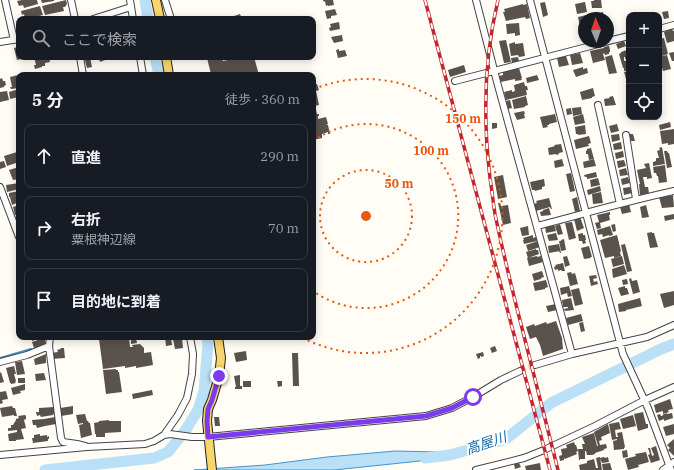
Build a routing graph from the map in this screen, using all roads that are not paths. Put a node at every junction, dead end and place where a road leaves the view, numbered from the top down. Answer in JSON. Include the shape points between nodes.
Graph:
{"nodes":[{"id":1,"x":5,"y":0,"type":"edge"},
{"id":2,"x":71,"y":0,"type":"edge"},
{"id":3,"x":130,"y":0,"type":"edge"},
{"id":4,"x":156,"y":0,"type":"edge"},
{"id":5,"x":165,"y":0,"type":"edge"},
{"id":6,"x":476,"y":0,"type":"edge"},
{"id":7,"x":530,"y":0,"type":"edge"},
{"id":8,"x":131,"y":7,"type":"junction"},
{"id":9,"x":74,"y":16,"type":"edge"},
{"id":10,"x":102,"y":16,"type":"edge"},
{"id":11,"x":132,"y":16,"type":"edge"},
{"id":12,"x":159,"y":16,"type":"edge"},
{"id":13,"x":170,"y":16,"type":"edge"},
{"id":14,"x":674,"y":25,"type":"edge"},
{"id":15,"x":662,"y":28,"type":"edge"},
{"id":16,"x":16,"y":36,"type":"edge"},
{"id":17,"x":626,"y":37,"type":"edge"},
{"id":18,"x":16,"y":39,"type":"edge"},
{"id":19,"x":614,"y":40,"type":"edge"},
{"id":20,"x":0,"y":42,"type":"edge"},
{"id":21,"x":582,"y":48,"type":"edge"},
{"id":22,"x":545,"y":57,"type":"junction"},
{"id":23,"x":81,"y":60,"type":"edge"},
{"id":24,"x":140,"y":60,"type":"edge"},
{"id":25,"x":166,"y":60,"type":"edge"},
{"id":26,"x":494,"y":70,"type":"junction"},
{"id":27,"x":83,"y":72,"type":"edge"},
{"id":28,"x":142,"y":72,"type":"edge"},
{"id":29,"x":168,"y":72,"type":"edge"},
{"id":30,"x":455,"y":81,"type":"dead end"},
{"id":31,"x":598,"y":105,"type":"dead end"},
{"id":32,"x":626,"y":135,"type":"dead end"},
{"id":33,"x":0,"y":187,"type":"edge"},
{"id":34,"x":674,"y":191,"type":"edge"},
{"id":35,"x":636,"y":200,"type":"junction"},
{"id":36,"x":620,"y":204,"type":"junction"},
{"id":37,"x":586,"y":214,"type":"junction"},
{"id":38,"x":537,"y":226,"type":"junction"},
{"id":39,"x":16,"y":229,"type":"edge"},
{"id":40,"x":674,"y":325,"type":"edge"},
{"id":41,"x":50,"y":340,"type":"edge"},
{"id":42,"x":191,"y":340,"type":"edge"},
{"id":43,"x":218,"y":340,"type":"edge"},
{"id":44,"x":620,"y":344,"type":"junction"},
{"id":45,"x":49,"y":346,"type":"junction"},
{"id":46,"x":572,"y":354,"type":"junction"},
{"id":47,"x":0,"y":362,"type":"edge"},
{"id":48,"x":535,"y":365,"type":"tunnel mouth"},
{"id":49,"x":520,"y":371,"type":"tunnel mouth"},
{"id":50,"x":674,"y":387,"type":"edge"},
{"id":51,"x":645,"y":399,"type":"junction"},
{"id":52,"x":164,"y":435,"type":"junction"},
{"id":53,"x":209,"y":439,"type":"junction"},
{"id":54,"x":87,"y":447,"type":"junction"},
{"id":55,"x":0,"y":455,"type":"edge"},
{"id":56,"x":671,"y":466,"type":"edge"},
{"id":57,"x":212,"y":470,"type":"edge"},
{"id":58,"x":476,"y":470,"type":"edge"},
{"id":59,"x":663,"y":470,"type":"edge"}],
"edges":[{"from":1,"to":16,"type":"street"},
{"from":2,"to":9,"type":"street"},
{"from":3,"to":8,"type":"street"},
{"from":4,"to":12,"type":"main road"},
{"from":5,"to":13,"type":"street"},
{"from":6,"to":26,"type":"street"},
{"from":7,"to":22,"type":"street"},
{"from":8,"to":10,"type":"street"},
{"from":8,"to":11,"type":"street"},
{"from":14,"to":15,"type":"street"},
{"from":17,"to":19,"type":"street"},
{"from":18,"to":20,"type":"street"},
{"from":21,"to":22,"type":"street"},
{"from":22,"to":26,"type":"street"},
{"from":22,"to":37,"type":"street"},
{"from":23,"to":27,"type":"street"},
{"from":24,"to":28,"type":"street"},
{"from":25,"to":29,"type":"main road"},
{"from":26,"to":30,"type":"street"},
{"from":26,"to":38,"type":"street"},
{"from":31,"to":36,"type":"street"},
{"from":32,"to":35,"type":"street"},
{"from":33,"to":39,"type":"street"},
{"from":34,"to":35,"type":"street"},
{"from":35,"to":36,"type":"street"},
{"from":36,"to":37,"type":"street"},
{"from":37,"to":38,"type":"street"},
{"from":37,"to":44,"type":"street"},
{"from":38,"to":46,"type":"street"},
{"from":40,"to":44,"type":"street","via":[[647,337]]},
{"from":41,"to":45,"type":"street"},
{"from":42,"to":52,"type":"street","via":[[192,374],[187,398]]},
{"from":43,"to":53,"type":"main road","via":[[221,358],[218,382],[208,409]]},
{"from":44,"to":46,"type":"street"},
{"from":44,"to":51,"type":"street"},
{"from":45,"to":47,"type":"street"},
{"from":45,"to":54,"type":"street","via":[[61,438],[63,442]]},
{"from":46,"to":48,"type":"street"},
{"from":49,"to":53,"type":"street","via":[[452,408],[426,416]]},
{"from":50,"to":51,"type":"street"},
{"from":51,"to":56,"type":"street"},
{"from":51,"to":58,"type":"street","via":[[544,450],[524,458]]},
{"from":52,"to":53,"type":"street"},
{"from":52,"to":54,"type":"street","via":[[145,444]]},
{"from":53,"to":57,"type":"main road"},
{"from":54,"to":55,"type":"street"},
{"from":56,"to":59,"type":"street"}]}
